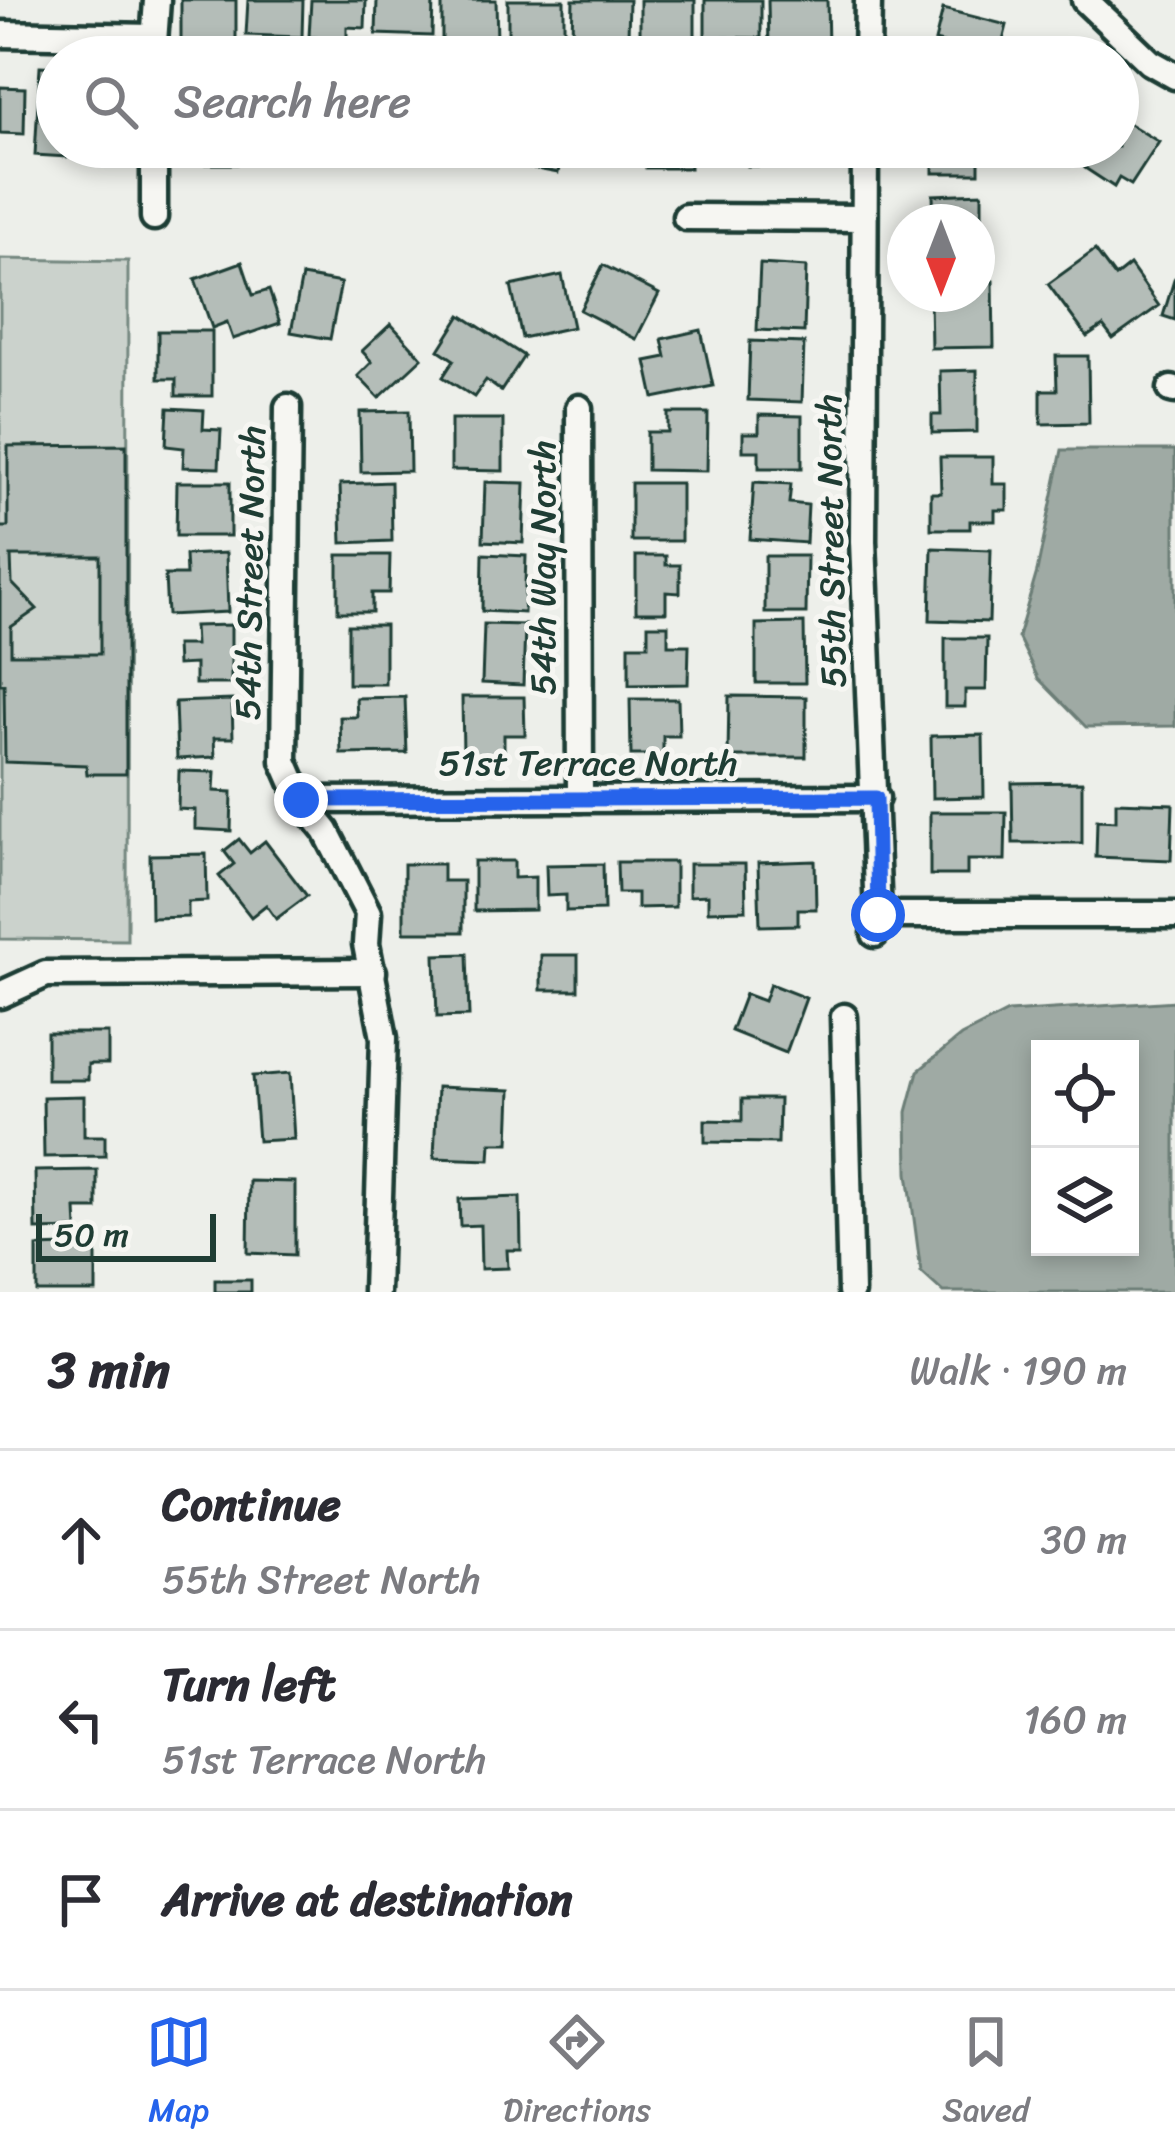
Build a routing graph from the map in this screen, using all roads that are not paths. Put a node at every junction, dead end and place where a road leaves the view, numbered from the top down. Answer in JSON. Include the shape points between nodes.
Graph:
{"nodes":[{"id":1,"x":157,"y":0,"type":"edge"},
{"id":2,"x":868,"y":0,"type":"edge"},
{"id":3,"x":1085,"y":0,"type":"edge"},
{"id":4,"x":0,"y":34,"type":"edge"},
{"id":5,"x":154,"y":36,"type":"edge"},
{"id":6,"x":867,"y":36,"type":"edge"},
{"id":7,"x":1123,"y":36,"type":"edge"},
{"id":8,"x":36,"y":37,"type":"edge"},
{"id":9,"x":1139,"y":52,"type":"edge"},
{"id":10,"x":1175,"y":76,"type":"edge"},
{"id":11,"x":154,"y":168,"type":"edge"},
{"id":12,"x":865,"y":168,"type":"edge"},
{"id":13,"x":154,"y":217,"type":"dead end"},
{"id":14,"x":686,"y":217,"type":"dead end"},
{"id":15,"x":864,"y":218,"type":"junction"},
{"id":16,"x":288,"y":407,"type":"dead end"},
{"id":17,"x":579,"y":408,"type":"dead end"},
{"id":18,"x":876,"y":798,"type":"junction"},
{"id":19,"x":580,"y":799,"type":"junction"},
{"id":20,"x":301,"y":800,"type":"junction"},
{"id":21,"x":1175,"y":915,"type":"edge"},
{"id":22,"x":373,"y":972,"type":"junction"},
{"id":23,"x":0,"y":995,"type":"edge"},
{"id":24,"x":844,"y":1017,"type":"dead end"},
{"id":25,"x":376,"y":1292,"type":"edge"},
{"id":26,"x":851,"y":1292,"type":"edge"}],
"edges":[{"from":1,"to":5,"type":"street"},
{"from":2,"to":6,"type":"street"},
{"from":3,"to":7,"type":"street"},
{"from":4,"to":8,"type":"street"},
{"from":9,"to":10,"type":"street"},
{"from":11,"to":13,"type":"street"},
{"from":12,"to":15,"type":"street","name":"55th Street North"},
{"from":14,"to":15,"type":"street"},
{"from":15,"to":18,"type":"street","name":"55th Street North","via":[[863,541]]},
{"from":16,"to":20,"type":"street","name":"54th Street North","via":[[284,760]]},
{"from":17,"to":19,"type":"street","name":"54th Way North"},
{"from":18,"to":19,"type":"street","name":"51st Terrace North"},
{"from":18,"to":21,"type":"street","name":"55th Street North","via":[[876,924]]},
{"from":19,"to":20,"type":"street","name":"51st Terrace North"},
{"from":20,"to":22,"type":"street","name":"54th Street North","via":[[368,914]]},
{"from":22,"to":23,"type":"street","via":[[46,974]]},
{"from":22,"to":25,"type":"street","name":"54th Street North","via":[[384,1038]]},
{"from":24,"to":26,"type":"street"}]}
